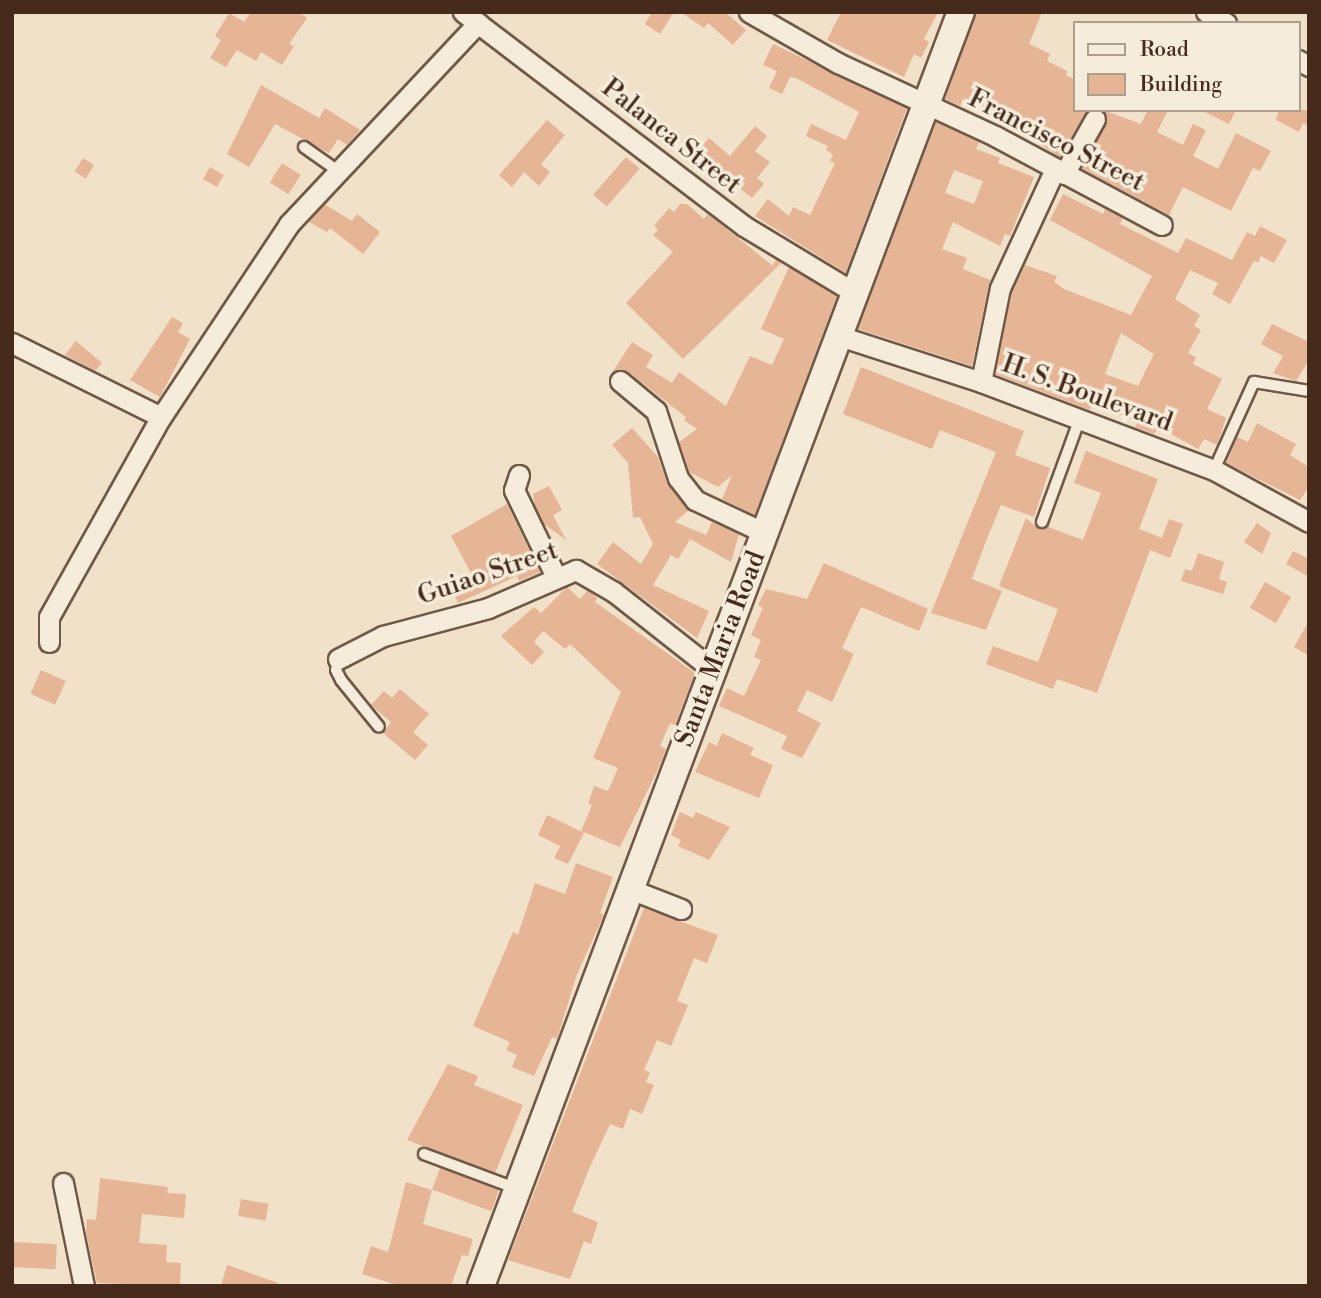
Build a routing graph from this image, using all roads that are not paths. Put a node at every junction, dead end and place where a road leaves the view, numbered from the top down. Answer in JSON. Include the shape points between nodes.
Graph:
{"nodes":[{"id":1,"x":749,"y":12,"type":"edge"},
{"id":2,"x":961,"y":12,"type":"edge"},
{"id":3,"x":1206,"y":12,"type":"edge"},
{"id":4,"x":471,"y":17,"type":"edge"},
{"id":5,"x":1222,"y":21,"type":"edge"},
{"id":6,"x":926,"y":104,"type":"junction"},
{"id":7,"x":1096,"y":119,"type":"dead end"},
{"id":8,"x":304,"y":147,"type":"dead end"},
{"id":9,"x":338,"y":171,"type":"junction"},
{"id":10,"x":1060,"y":171,"type":"junction"},
{"id":11,"x":1162,"y":225,"type":"dead end"},
{"id":12,"x":855,"y":293,"type":"junction"},
{"id":13,"x":839,"y":336,"type":"junction"},
{"id":14,"x":12,"y":343,"type":"edge"},
{"id":15,"x":620,"y":381,"type":"dead end"},
{"id":16,"x":981,"y":382,"type":"junction"},
{"id":17,"x":1309,"y":391,"type":"edge"},
{"id":18,"x":161,"y":417,"type":"junction"},
{"id":19,"x":1080,"y":418,"type":"junction"},
{"id":20,"x":1214,"y":470,"type":"junction"},
{"id":21,"x":519,"y":475,"type":"dead end"},
{"id":22,"x":1042,"y":522,"type":"dead end"},
{"id":23,"x":1309,"y":522,"type":"edge"},
{"id":24,"x":765,"y":533,"type":"junction"},
{"id":25,"x":555,"y":576,"type":"junction"},
{"id":26,"x":49,"y":642,"type":"dead end"},
{"id":27,"x":338,"y":659,"type":"joint"},
{"id":28,"x":713,"y":670,"type":"junction"},
{"id":29,"x":379,"y":727,"type":"dead end"},
{"id":30,"x":630,"y":889,"type":"junction"},
{"id":31,"x":681,"y":909,"type":"dead end"},
{"id":32,"x":424,"y":1154,"type":"dead end"},
{"id":33,"x":63,"y":1183,"type":"dead end"},
{"id":34,"x":517,"y":1189,"type":"junction"},
{"id":35,"x":84,"y":1286,"type":"edge"},
{"id":36,"x":481,"y":1286,"type":"edge"}],
"edges":[{"from":1,"to":6,"type":"street","name":"Francisco Street","via":[[838,63]]},
{"from":2,"to":6,"type":"main road","name":"Santa Maria Road"},
{"from":3,"to":5,"type":"street"},
{"from":4,"to":9,"type":"street"},
{"from":4,"to":12,"type":"street","name":"Palanca Street","via":[[744,226]]},
{"from":6,"to":10,"type":"street","name":"Francisco Street"},
{"from":6,"to":12,"type":"main road","name":"Santa Maria Road"},
{"from":7,"to":10,"type":"street"},
{"from":8,"to":9,"type":"lane"},
{"from":9,"to":18,"type":"street","via":[[289,224]]},
{"from":10,"to":11,"type":"street","name":"Francisco Street"},
{"from":10,"to":16,"type":"street","via":[[1000,288]]},
{"from":12,"to":13,"type":"main road","name":"Santa Maria Road"},
{"from":13,"to":16,"type":"street","name":"H. S. Boulevard"},
{"from":13,"to":24,"type":"main road","name":"Santa Maria Road"},
{"from":14,"to":18,"type":"street"},
{"from":15,"to":24,"type":"street","via":[[656,411],[678,478],[695,499],[737,515]]},
{"from":16,"to":19,"type":"street","name":"H. S. Boulevard"},
{"from":17,"to":20,"type":"lane","via":[[1254,382]]},
{"from":18,"to":26,"type":"street","via":[[49,617]]},
{"from":19,"to":20,"type":"street","name":"H. S. Boulevard"},
{"from":19,"to":22,"type":"lane"},
{"from":20,"to":23,"type":"street","name":"H. S. Boulevard"},
{"from":21,"to":25,"type":"street","via":[[513,490]]},
{"from":24,"to":28,"type":"main road","name":"Santa Maria Road"},
{"from":25,"to":27,"type":"street","name":"Guiao Street","via":[[488,608],[383,636]]},
{"from":25,"to":28,"type":"street","name":"Guiao Street","via":[[576,570],[592,578]]},
{"from":27,"to":29,"type":"lane","via":[[336,670],[341,680]]},
{"from":28,"to":30,"type":"main road","name":"Santa Maria Road"},
{"from":30,"to":31,"type":"street"},
{"from":30,"to":34,"type":"main road","name":"Santa Maria Road"},
{"from":32,"to":34,"type":"lane"},
{"from":33,"to":35,"type":"street"},
{"from":34,"to":36,"type":"main road","name":"Santa Maria Road"}]}
